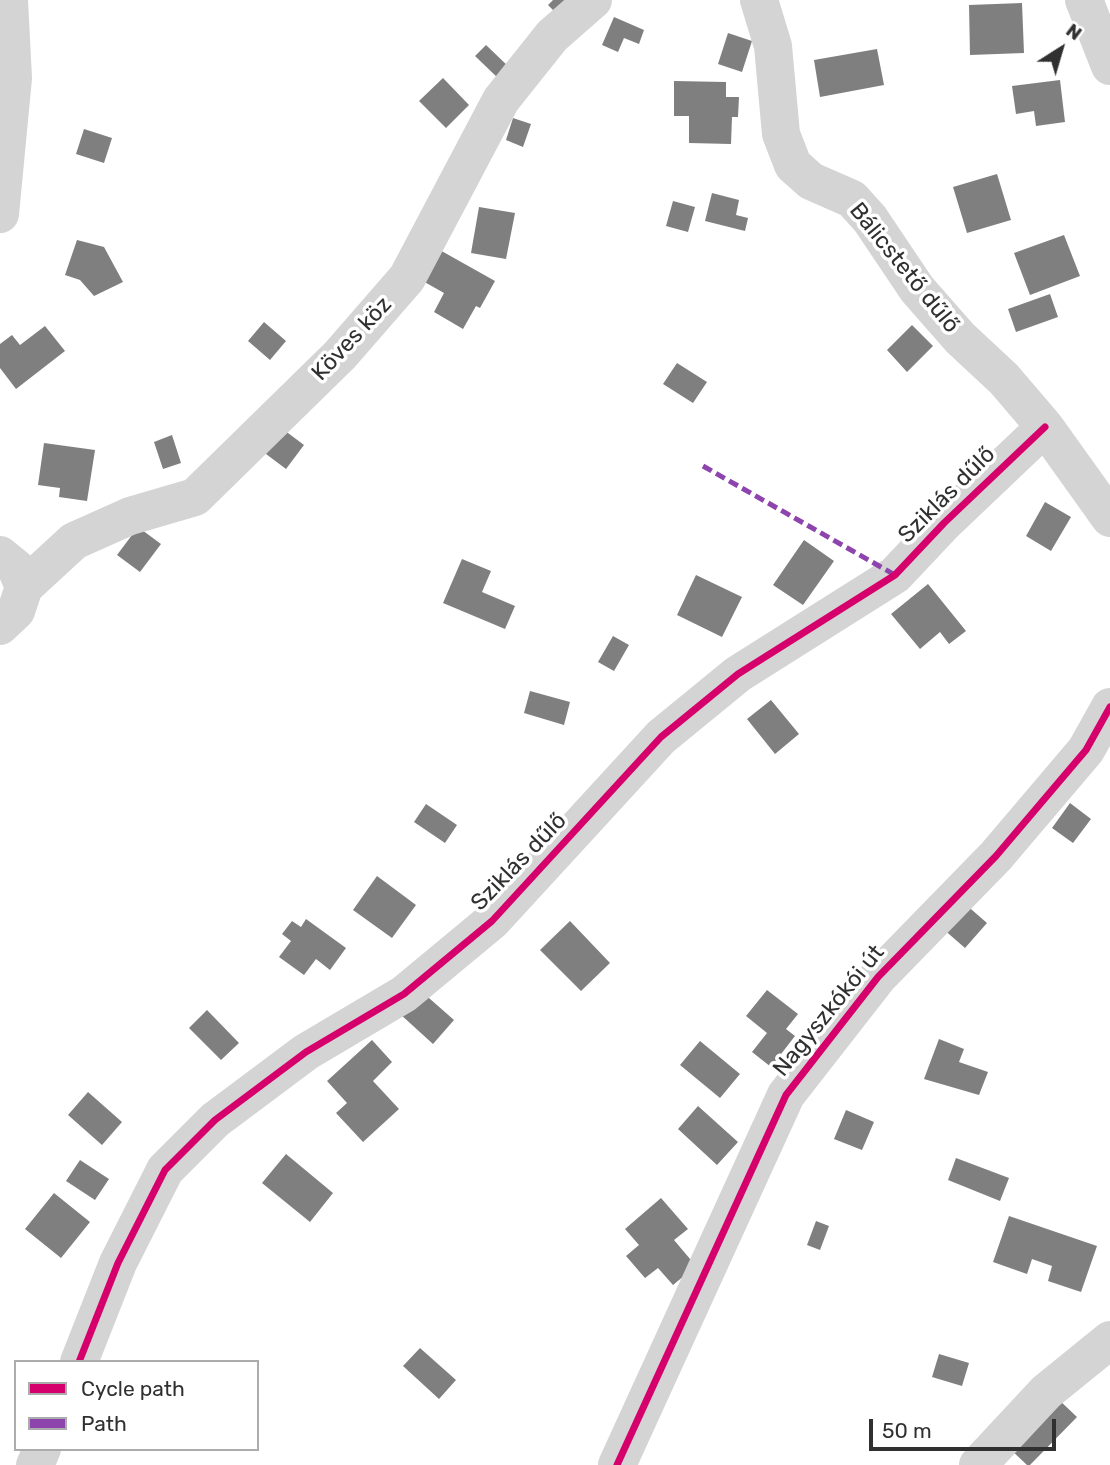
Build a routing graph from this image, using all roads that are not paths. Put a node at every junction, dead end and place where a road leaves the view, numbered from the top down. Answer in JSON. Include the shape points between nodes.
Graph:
{"nodes":[{"id":1,"x":9,"y":0,"type":"edge"},
{"id":2,"x":593,"y":0,"type":"edge"},
{"id":3,"x":759,"y":0,"type":"edge"},
{"id":4,"x":1084,"y":0,"type":"edge"},
{"id":5,"x":1110,"y":66,"type":"edge"},
{"id":6,"x":0,"y":214,"type":"edge"},
{"id":7,"x":1045,"y":427,"type":"junction"},
{"id":8,"x":1110,"y":518,"type":"edge"},
{"id":9,"x":0,"y":555,"type":"edge"},
{"id":10,"x":24,"y":587,"type":"junction"},
{"id":11,"x":0,"y":626,"type":"edge"},
{"id":12,"x":1110,"y":707,"type":"edge"},
{"id":13,"x":1110,"y":1340,"type":"edge"},
{"id":14,"x":80,"y":1360,"type":"edge"},
{"id":15,"x":617,"y":1465,"type":"edge"},
{"id":16,"x":978,"y":1465,"type":"edge"}],
"edges":[{"from":1,"to":6,"type":"street","via":[[13,78]]},
{"from":2,"to":10,"type":"street","name":"Köves köz","via":[[552,36],[501,100],[407,278],[340,355],[195,497],[130,516],[74,541]]},
{"from":3,"to":7,"type":"street","name":"Bálicstető dűlő","via":[[773,46],[781,134],[793,165],[811,181],[852,199],[917,289]]},
{"from":4,"to":5,"type":"street"},
{"from":7,"to":8,"type":"street","name":"Bálicstető dűlő"},
{"from":7,"to":14,"type":"street","name":"Sziklás dűlő","via":[[895,575],[738,674],[661,737],[492,921],[404,994],[306,1052],[215,1120],[165,1170],[118,1264]]},
{"from":9,"to":10,"type":"street","via":[[16,568]]},
{"from":10,"to":11,"type":"street","via":[[16,611]]},
{"from":12,"to":15,"type":"street","name":"Nagyszkókói út","via":[[1086,750],[996,856],[878,977],[786,1095]]},
{"from":13,"to":16,"type":"street","via":[[1046,1392]]}]}
